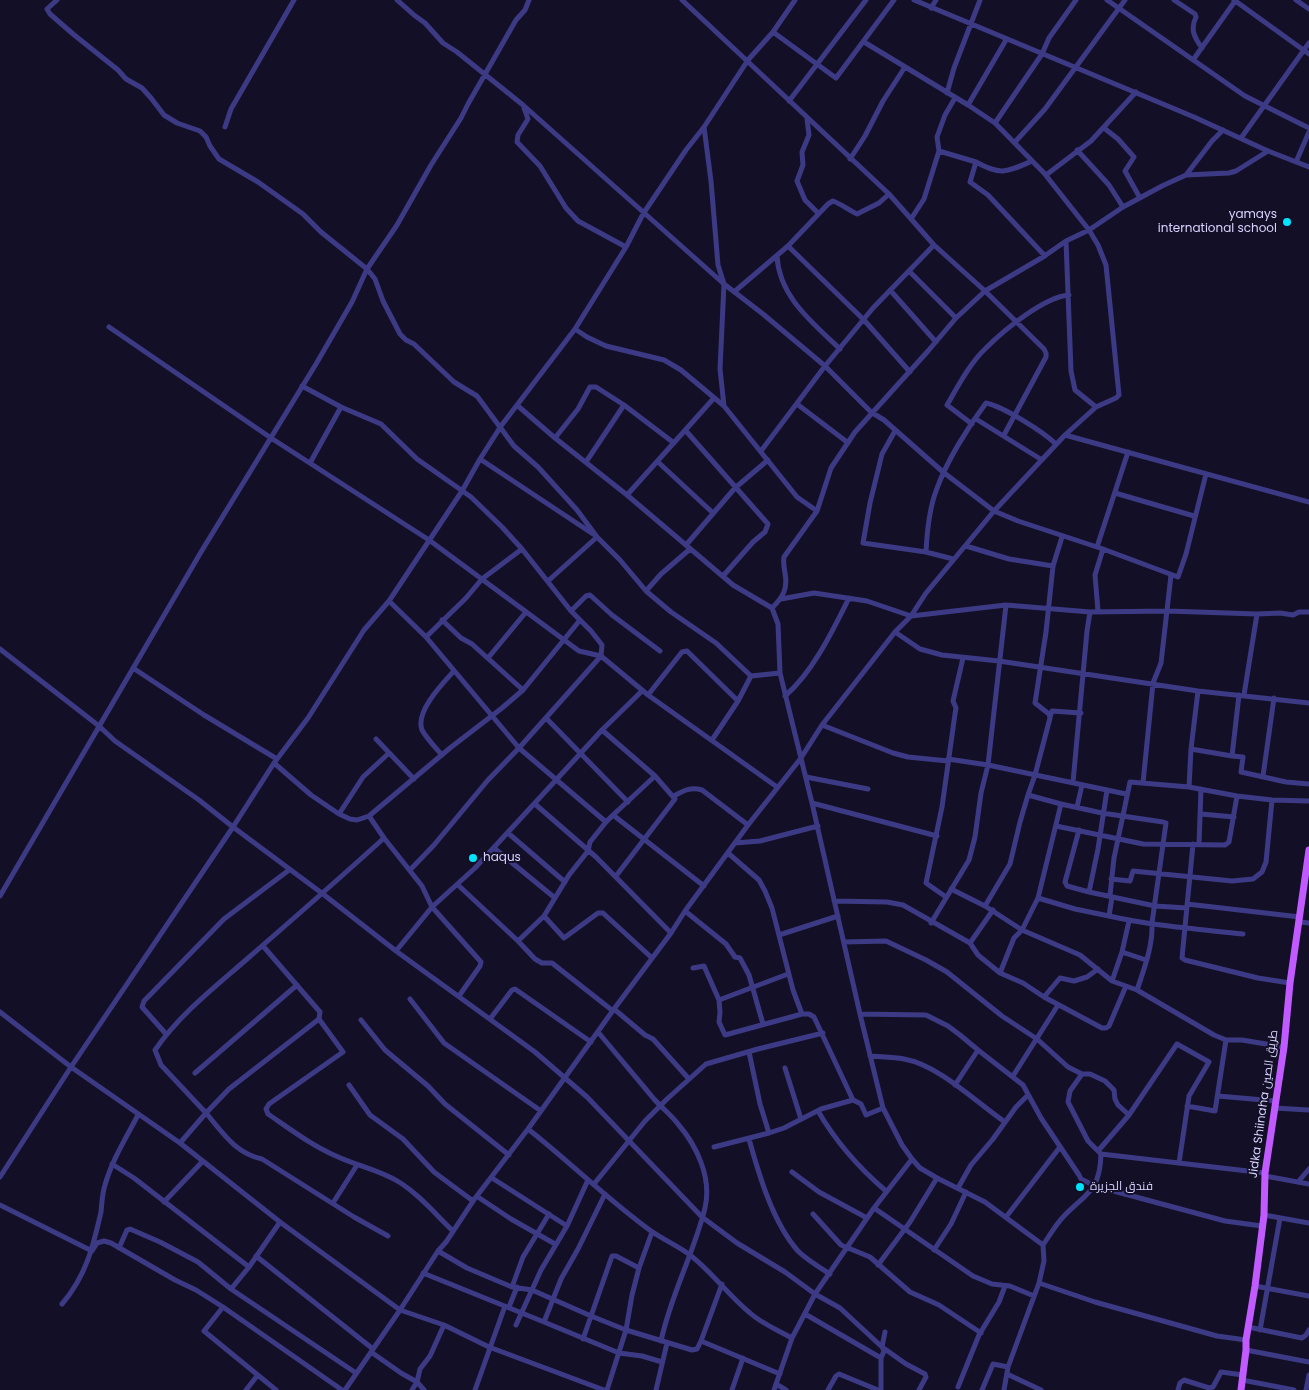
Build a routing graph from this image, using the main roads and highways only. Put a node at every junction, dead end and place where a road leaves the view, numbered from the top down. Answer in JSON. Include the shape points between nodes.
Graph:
{"nodes":[{"id":1,"x":1309,"y":850,"type":"edge"},
{"id":2,"x":1241,"y":1390,"type":"edge"}],
"edges":[{"from":1,"to":2,"type":"main road","name":"Jidka Shiinaha طريق الصين","via":[[1265,1174],[1264,1215]]}]}
